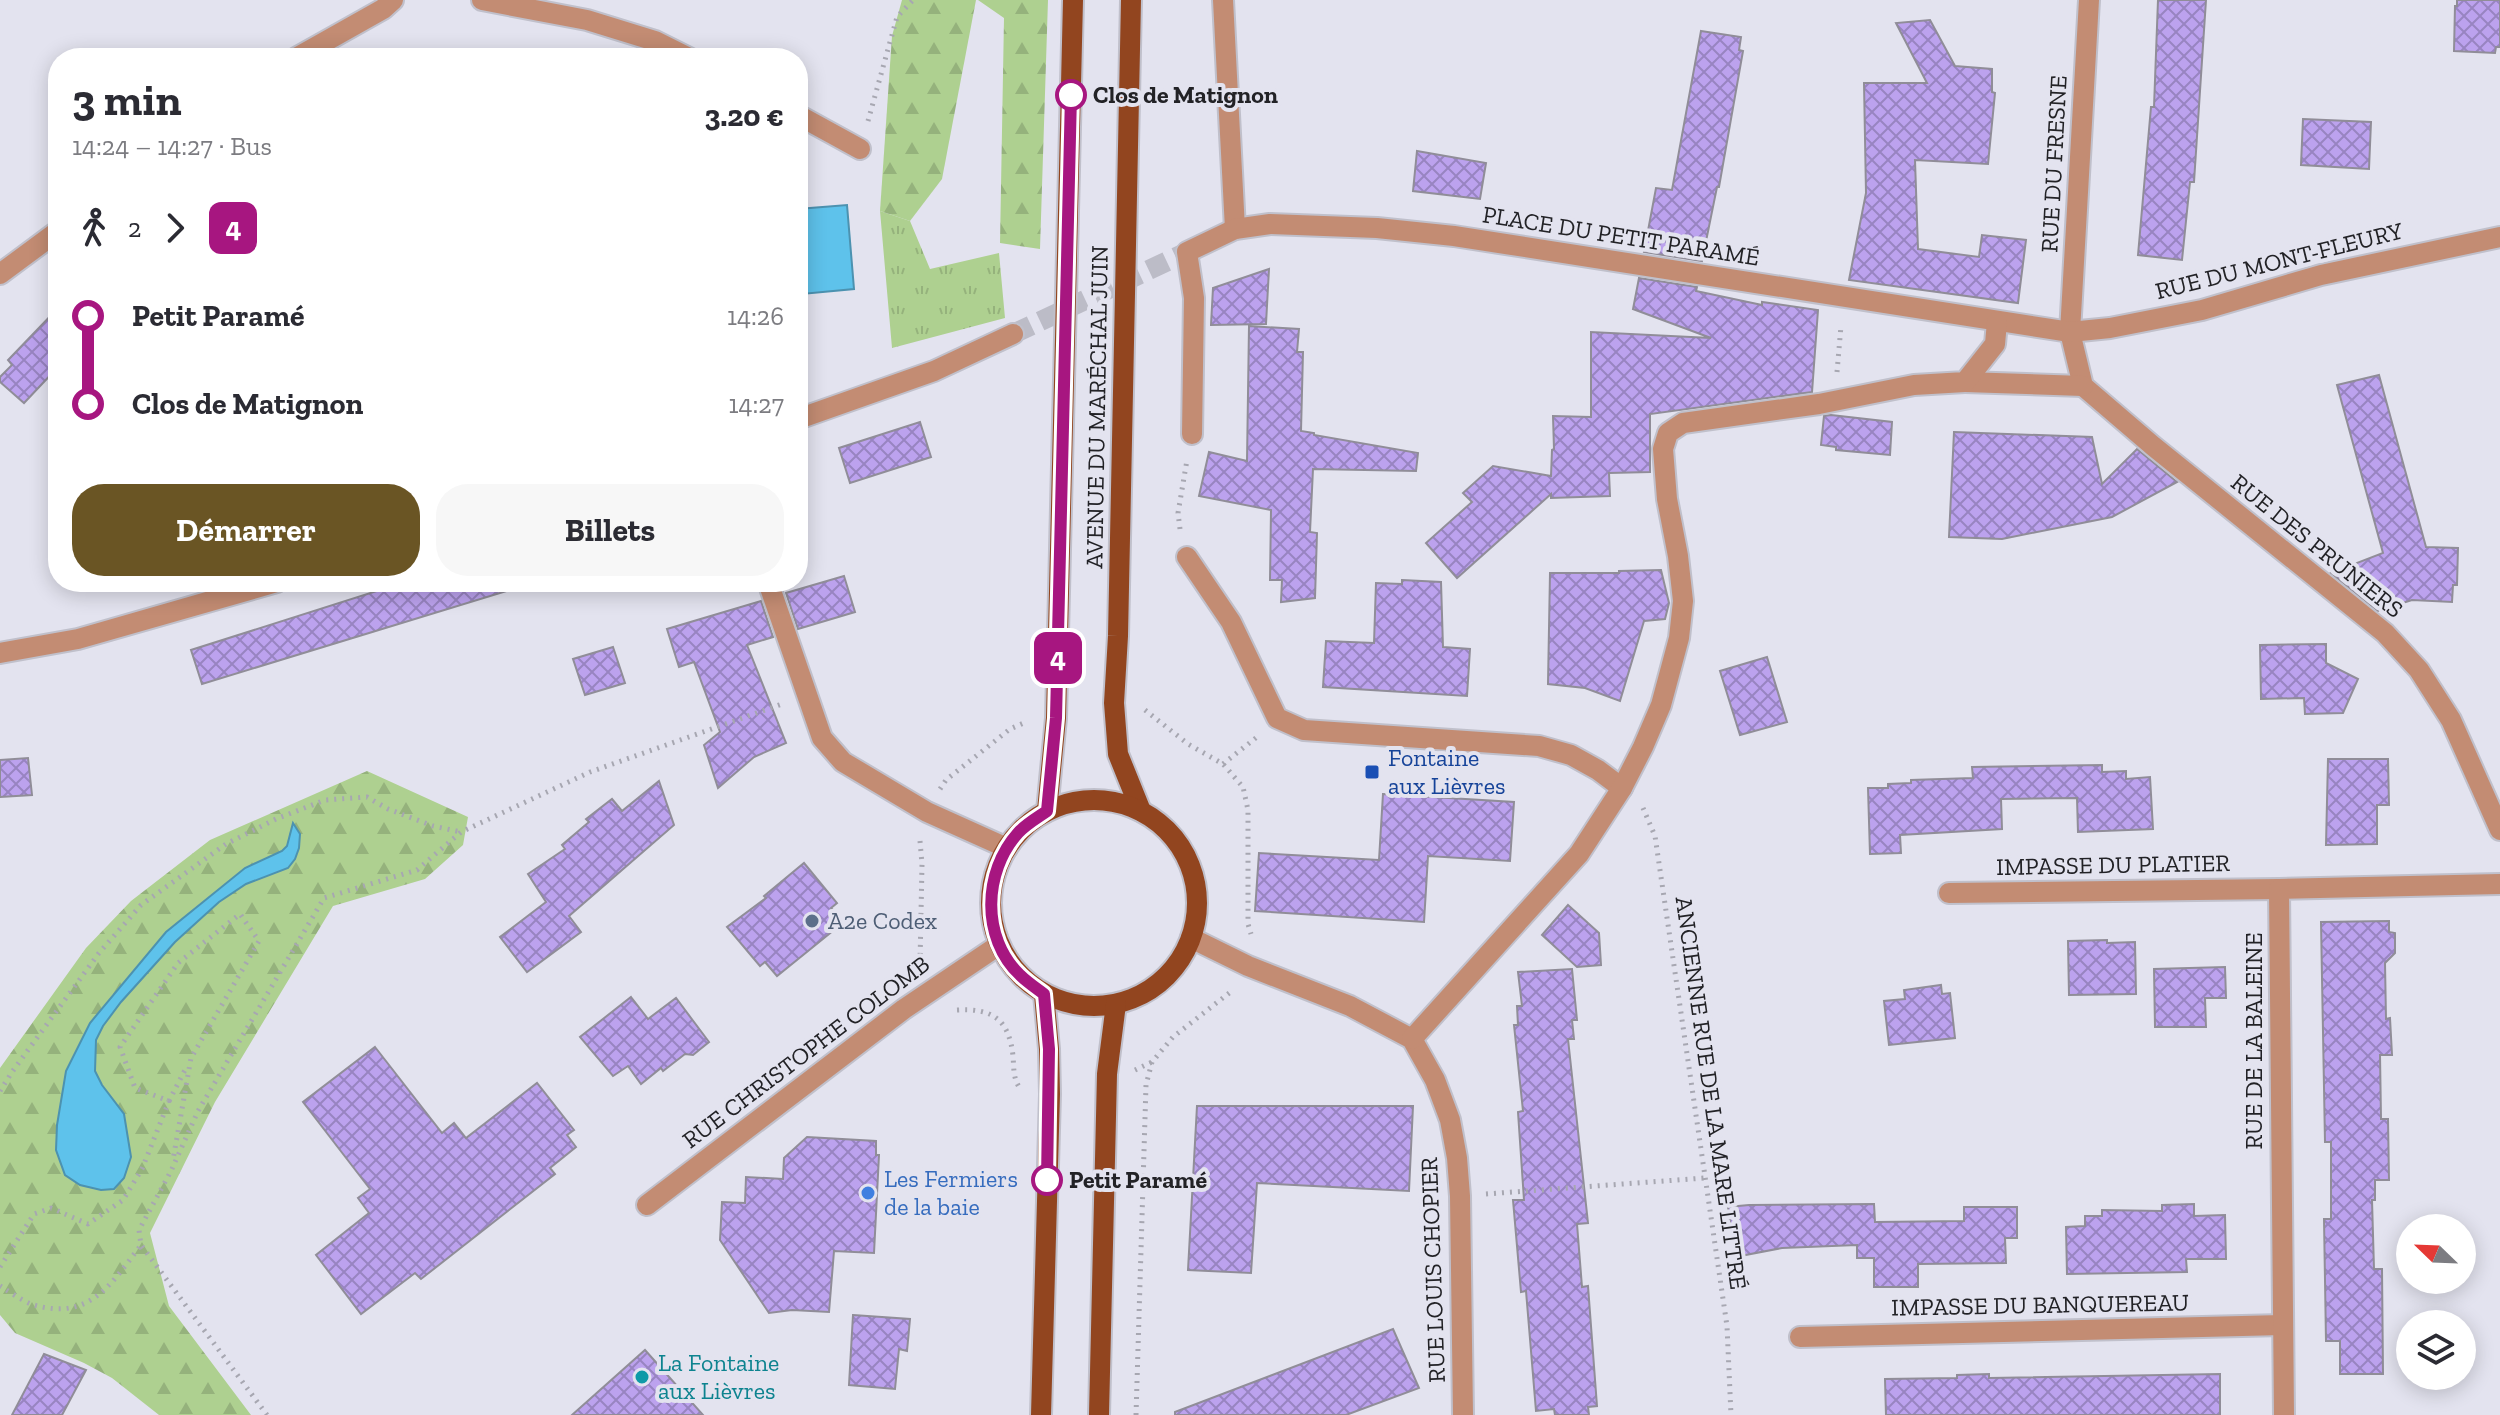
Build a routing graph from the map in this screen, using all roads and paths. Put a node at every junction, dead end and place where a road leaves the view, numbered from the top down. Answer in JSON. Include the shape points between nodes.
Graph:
{"nodes":[{"id":1,"x":393,"y":0,"type":"edge"},
{"id":2,"x":482,"y":0,"type":"edge"},
{"id":3,"x":913,"y":0,"type":"edge"},
{"id":4,"x":1073,"y":0,"type":"edge"},
{"id":5,"x":1131,"y":0,"type":"edge"},
{"id":6,"x":1223,"y":0,"type":"edge"},
{"id":7,"x":2089,"y":0,"type":"edge"},
{"id":8,"x":314,"y":48,"type":"edge"},
{"id":9,"x":669,"y":48,"type":"edge"},
{"id":10,"x":808,"y":120,"type":"edge"},
{"id":11,"x":860,"y":149,"type":"joint"},
{"id":12,"x":1235,"y":229,"type":"junction"},
{"id":13,"x":2500,"y":237,"type":"edge"},
{"id":14,"x":48,"y":238,"type":"edge"},
{"id":15,"x":0,"y":274,"type":"edge"},
{"id":16,"x":1843,"y":298,"type":"junction"},
{"id":17,"x":1997,"y":322,"type":"junction"},
{"id":18,"x":2070,"y":332,"type":"junction"},
{"id":19,"x":1013,"y":334,"type":"tunnel mouth"},
{"id":20,"x":1965,"y":382,"type":"junction"},
{"id":21,"x":2083,"y":386,"type":"junction"},
{"id":22,"x":1827,"y":403,"type":"junction"},
{"id":23,"x":808,"y":415,"type":"edge"},
{"id":24,"x":1192,"y":434,"type":"joint"},
{"id":25,"x":1187,"y":557,"type":"joint"},
{"id":26,"x":242,"y":592,"type":"edge"},
{"id":27,"x":771,"y":592,"type":"edge"},
{"id":28,"x":1,"y":650,"type":"edge"},
{"id":29,"x":806,"y":696,"type":"junction"},
{"id":30,"x":1114,"y":703,"type":"junction"},
{"id":31,"x":1056,"y":718,"type":"junction"},
{"id":32,"x":1277,"y":718,"type":"junction"},
{"id":33,"x":1223,"y":764,"type":"junction"},
{"id":34,"x":1622,"y":788,"type":"junction"},
{"id":35,"x":1047,"y":811,"type":"junction"},
{"id":36,"x":1141,"y":811,"type":"junction"},
{"id":37,"x":927,"y":812,"type":"junction"},
{"id":38,"x":2500,"y":830,"type":"edge"},
{"id":39,"x":461,"y":832,"type":"junction"},
{"id":40,"x":1007,"y":848,"type":"junction"},
{"id":41,"x":2500,"y":884,"type":"edge"},
{"id":42,"x":2279,"y":889,"type":"junction"},
{"id":43,"x":1949,"y":893,"type":"dead end"},
{"id":44,"x":1191,"y":938,"type":"junction"},
{"id":45,"x":999,"y":945,"type":"junction"},
{"id":46,"x":1248,"y":966,"type":"junction"},
{"id":47,"x":927,"y":992,"type":"junction"},
{"id":48,"x":1044,"y":994,"type":"junction"},
{"id":49,"x":1116,"y":1004,"type":"junction"},
{"id":50,"x":1412,"y":1039,"type":"junction"},
{"id":51,"x":191,"y":1058,"type":"junction"},
{"id":52,"x":1152,"y":1062,"type":"junction"},
{"id":53,"x":1107,"y":1074,"type":"junction"},
{"id":54,"x":0,"y":1091,"type":"edge"},
{"id":55,"x":1050,"y":1094,"type":"junction"},
{"id":56,"x":169,"y":1101,"type":"junction"},
{"id":57,"x":171,"y":1171,"type":"junction"},
{"id":58,"x":1705,"y":1178,"type":"junction"},
{"id":59,"x":1460,"y":1196,"type":"junction"},
{"id":60,"x":647,"y":1205,"type":"dead end"},
{"id":61,"x":141,"y":1245,"type":"junction"},
{"id":62,"x":0,"y":1267,"type":"edge"},
{"id":63,"x":0,"y":1286,"type":"edge"},
{"id":64,"x":2282,"y":1325,"type":"junction"},
{"id":65,"x":1800,"y":1337,"type":"dead end"},
{"id":66,"x":267,"y":1415,"type":"edge"},
{"id":67,"x":1041,"y":1415,"type":"edge"},
{"id":68,"x":1099,"y":1415,"type":"edge"},
{"id":69,"x":1136,"y":1415,"type":"edge"},
{"id":70,"x":1463,"y":1415,"type":"edge"},
{"id":71,"x":1731,"y":1415,"type":"edge"},
{"id":72,"x":2284,"y":1415,"type":"edge"}],
"edges":[{"from":1,"to":8,"type":"street"},
{"from":2,"to":9,"type":"street","via":[[587,20]]},
{"from":3,"to":11,"type":"path","via":[[897,17]]},
{"from":4,"to":31,"type":"main road","name":"AVENUE DU MARÉCHAL JUIN"},
{"from":5,"to":30,"type":"main road","name":"AVENUE DU MARÉCHAL JUIN"},
{"from":6,"to":12,"type":"street"},
{"from":7,"to":18,"type":"street","name":"RUE DU FRESNE"},
{"from":10,"to":11,"type":"street"},
{"from":12,"to":16,"type":"street","name":"PLACE DU PETIT PARAMÉ","via":[[1270,224],[1454,236]]},
{"from":12,"to":24,"type":"street","name":"PLACE DU PETIT PARAMÉ","via":[[1187,252],[1194,298]]},
{"from":13,"to":18,"type":"street","name":"RUE DU MONT-FLEURY","via":[[2321,275],[2202,310]]},
{"from":14,"to":15,"type":"street"},
{"from":16,"to":17,"type":"street","name":"PLACE DU PETIT PARAMÉ"},
{"from":16,"to":22,"type":"path"},
{"from":17,"to":18,"type":"street","name":"PLACE DU PETIT PARAMÉ"},
{"from":17,"to":20,"type":"street","via":[[1995,344]]},
{"from":18,"to":21,"type":"street"},
{"from":19,"to":23,"type":"street","via":[[934,371]]},
{"from":20,"to":21,"type":"street"},
{"from":20,"to":22,"type":"street","via":[[1914,385]]},
{"from":21,"to":38,"type":"street","name":"RUE DES PRUNIERS","via":[[2385,633],[2419,670],[2451,720]]},
{"from":22,"to":34,"type":"street","via":[[1683,423],[1668,433],[1663,449],[1667,499],[1683,601],[1679,638],[1661,705]]},
{"from":24,"to":25,"type":"path","via":[[1178,513]]},
{"from":25,"to":32,"type":"street","via":[[1231,622]]},
{"from":26,"to":28,"type":"street","via":[[78,639]]},
{"from":27,"to":29,"type":"street"},
{"from":29,"to":37,"type":"street","via":[[822,738],[843,762]]},
{"from":29,"to":39,"type":"path","via":[[590,772]]},
{"from":30,"to":33,"type":"path","via":[[1136,703]]},
{"from":30,"to":36,"type":"main road","name":"AVENUE DU MARÉCHAL JUIN","via":[[1118,754]]},
{"from":31,"to":35,"type":"main road","name":"AVENUE DU MARÉCHAL JUIN"},
{"from":31,"to":37,"type":"path","via":[[1034,719],[1010,729],[946,780]]},
{"from":32,"to":33,"type":"path"},
{"from":32,"to":34,"type":"street","via":[[1304,730],[1539,746],[1571,755]]},
{"from":33,"to":46,"type":"path","via":[[1243,787],[1248,810],[1248,924],[1254,947]]},
{"from":34,"to":50,"type":"street","via":[[1579,854]]},
{"from":34,"to":58,"type":"path","name":"ANCIENNE RUE DE LA MARE LITTRÉ","via":[[1644,809],[1655,836]]},
{"from":35,"to":36,"type":"main road","via":[[1094,799]]},
{"from":35,"to":40,"type":"main road"},
{"from":36,"to":44,"type":"main road","via":[[1161,824],[1190,865],[1197,889]]},
{"from":37,"to":40,"type":"street"},
{"from":37,"to":47,"type":"path","via":[[919,828],[918,980]]},
{"from":39,"to":54,"type":"path","via":[[433,826],[367,797],[325,800],[226,844],[141,905],[99,953]]},
{"from":39,"to":57,"type":"path","via":[[417,870],[324,898],[198,1111]]},
{"from":40,"to":45,"type":"main road","via":[[997,867],[990,906]]},
{"from":41,"to":42,"type":"street"},
{"from":42,"to":43,"type":"street","name":"IMPASSE DU PLATIER"},
{"from":42,"to":64,"type":"street","name":"RUE DE LA BALEINE"},
{"from":44,"to":46,"type":"street"},
{"from":44,"to":49,"type":"main road","via":[[1162,981]]},
{"from":45,"to":47,"type":"street","name":"RUE CHRISTOPHE COLOMB"},
{"from":45,"to":48,"type":"main road","via":[[1018,973]]},
{"from":46,"to":50,"type":"street","via":[[1350,1006]]},
{"from":46,"to":52,"type":"path","via":[[1239,985],[1173,1037]]},
{"from":47,"to":55,"type":"path","via":[[945,1011],[979,1009],[1001,1021],[1018,1087]]},
{"from":47,"to":60,"type":"street","name":"RUE CHRISTOPHE COLOMB"},
{"from":48,"to":49,"type":"main road","via":[[1091,1007]]},
{"from":48,"to":55,"type":"main road"},
{"from":49,"to":53,"type":"main road"},
{"from":50,"to":59,"type":"street","name":"RUE LOUIS CHOPIER","via":[[1450,1120]]},
{"from":51,"to":56,"type":"path"},
{"from":51,"to":56,"type":"path","via":[[259,941],[240,914],[178,963],[120,1047],[135,1088]]},
{"from":51,"to":57,"type":"path"},
{"from":52,"to":53,"type":"path","via":[[1129,1073]]},
{"from":52,"to":69,"type":"path","via":[[1146,1085]]},
{"from":53,"to":68,"type":"main road"},
{"from":55,"to":67,"type":"main road"},
{"from":56,"to":62,"type":"path","via":[[142,1169],[123,1200],[88,1224],[51,1208],[34,1214]]},
{"from":57,"to":61,"type":"path","via":[[139,1230]]},
{"from":58,"to":59,"type":"path"},
{"from":58,"to":71,"type":"path","name":"ANCIENNE RUE DE LA MARE LITTRÉ","via":[[1727,1326]]},
{"from":59,"to":70,"type":"street","name":"RUE LOUIS CHOPIER"},
{"from":61,"to":63,"type":"path","via":[[104,1292],[73,1309],[32,1304]]},
{"from":61,"to":66,"type":"path"},
{"from":64,"to":65,"type":"street","name":"IMPASSE DU BANQUEREAU"},
{"from":64,"to":72,"type":"street","name":"RUE DE LA BALEINE"}]}
